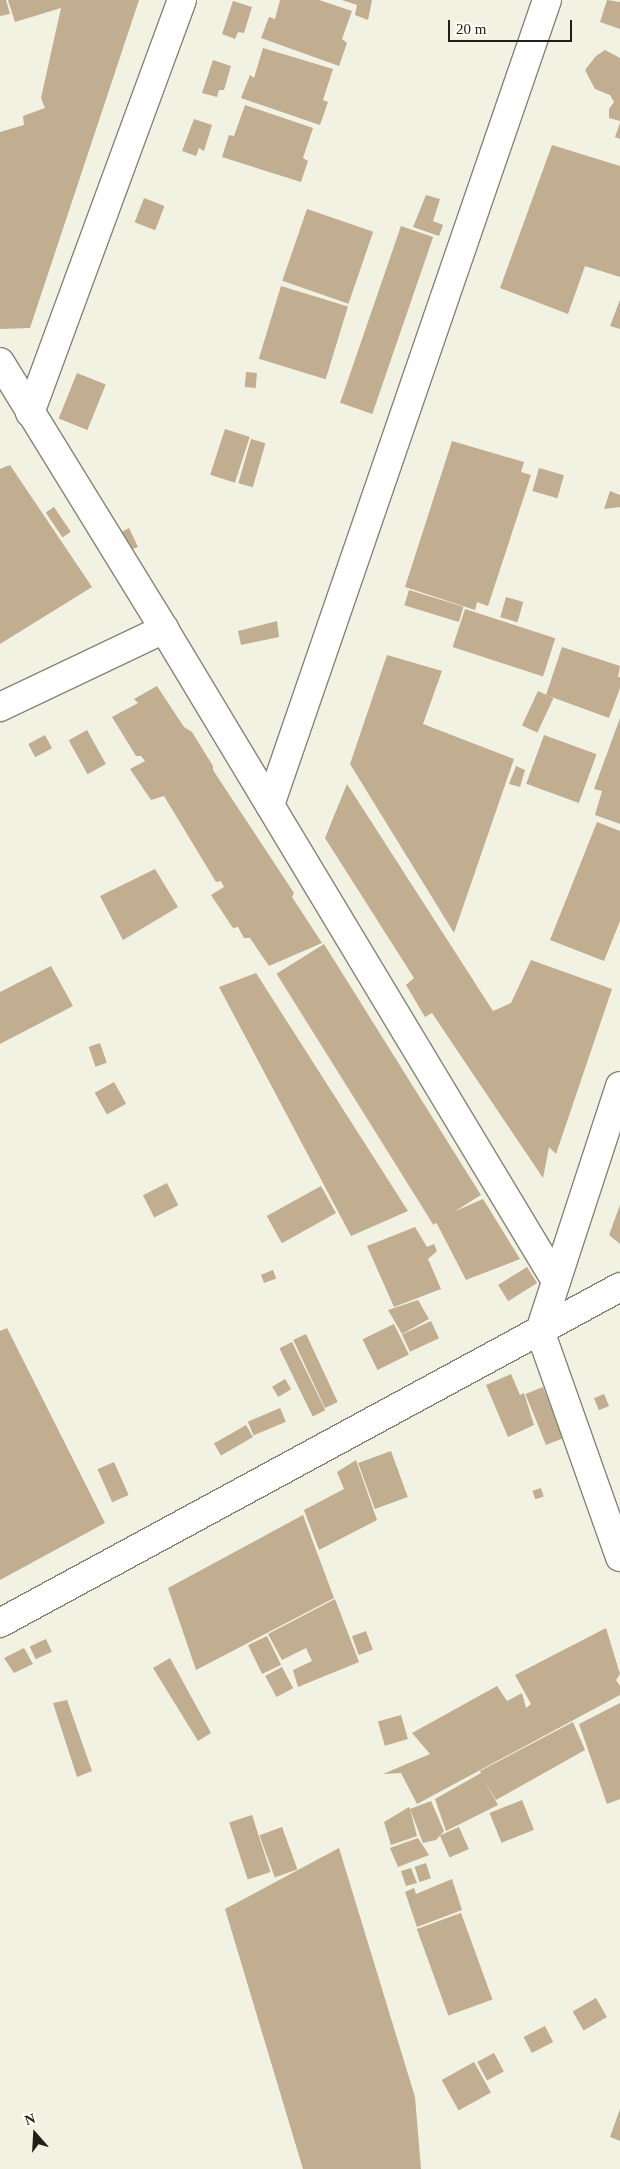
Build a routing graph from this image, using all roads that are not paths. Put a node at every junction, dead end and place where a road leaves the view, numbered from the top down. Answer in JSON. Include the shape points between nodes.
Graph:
{"nodes":[{"id":1,"x":182,"y":0,"type":"edge"},
{"id":2,"x":547,"y":0,"type":"edge"},
{"id":3,"x":0,"y":362,"type":"edge"},
{"id":4,"x":30,"y":413,"type":"junction"},
{"id":5,"x":164,"y":629,"type":"junction"},
{"id":6,"x":0,"y":707,"type":"edge"},
{"id":7,"x":270,"y":805,"type":"junction"},
{"id":8,"x":620,"y":1086,"type":"edge"},
{"id":9,"x":556,"y":1281,"type":"junction"},
{"id":10,"x":620,"y":1287,"type":"edge"},
{"id":11,"x":540,"y":1331,"type":"junction"},
{"id":12,"x":620,"y":1557,"type":"edge"},
{"id":13,"x":0,"y":1623,"type":"edge"}],
"edges":[{"from":1,"to":4,"type":"street"},
{"from":2,"to":7,"type":"street"},
{"from":3,"to":4,"type":"street"},
{"from":4,"to":5,"type":"street"},
{"from":5,"to":6,"type":"street"},
{"from":5,"to":7,"type":"street"},
{"from":7,"to":9,"type":"street"},
{"from":8,"to":9,"type":"street"},
{"from":9,"to":11,"type":"street"},
{"from":10,"to":11,"type":"street"},
{"from":11,"to":12,"type":"street"},
{"from":11,"to":13,"type":"street"}]}
